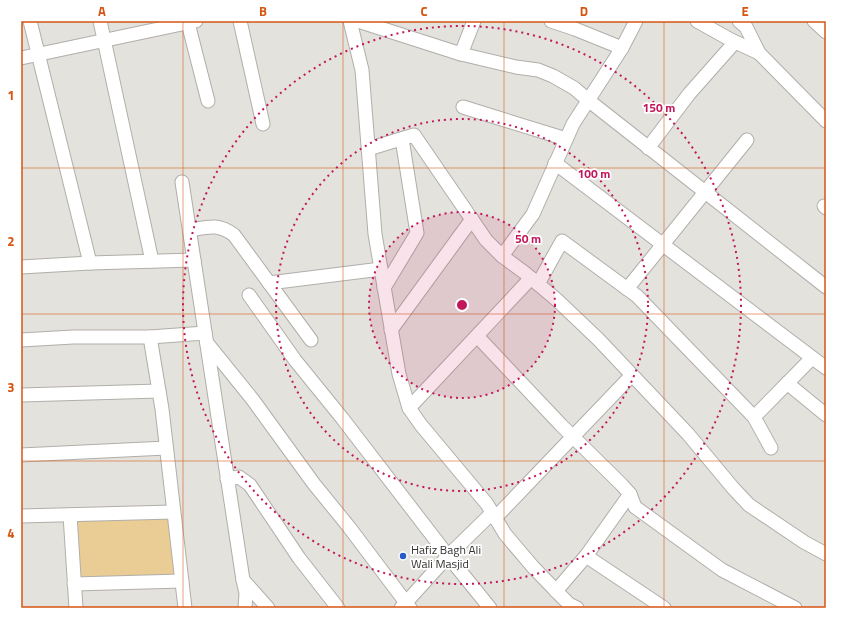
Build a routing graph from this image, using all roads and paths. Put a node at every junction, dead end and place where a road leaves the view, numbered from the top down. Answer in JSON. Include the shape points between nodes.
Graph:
{"nodes":[{"id":1,"x":30,"y":21,"type":"edge"},
{"id":2,"x":100,"y":21,"type":"edge"},
{"id":3,"x":240,"y":21,"type":"edge"},
{"id":4,"x":350,"y":21,"type":"edge"},
{"id":5,"x":358,"y":21,"type":"edge"},
{"id":6,"x":474,"y":21,"type":"edge"},
{"id":7,"x":551,"y":21,"type":"edge"},
{"id":8,"x":636,"y":21,"type":"edge"},
{"id":9,"x":697,"y":21,"type":"edge"},
{"id":10,"x":739,"y":21,"type":"edge"},
{"id":11,"x":814,"y":21,"type":"edge"},
{"id":12,"x":192,"y":22,"type":"edge"},
{"id":13,"x":826,"y":32,"type":"edge"},
{"id":14,"x":104,"y":40,"type":"junction"},
{"id":15,"x":735,"y":42,"type":"junction"},
{"id":16,"x":622,"y":48,"type":"junction"},
{"id":17,"x":759,"y":53,"type":"junction"},
{"id":18,"x":38,"y":54,"type":"junction"},
{"id":19,"x":461,"y":54,"type":"junction"},
{"id":20,"x":21,"y":58,"type":"edge"},
{"id":21,"x":588,"y":100,"type":"junction"},
{"id":22,"x":208,"y":101,"type":"dead end"},
{"id":23,"x":463,"y":107,"type":"dead end"},
{"id":24,"x":826,"y":121,"type":"edge"},
{"id":25,"x":263,"y":124,"type":"dead end"},
{"id":26,"x":402,"y":139,"type":"junction"},
{"id":27,"x":566,"y":139,"type":"junction"},
{"id":28,"x":747,"y":140,"type":"dead end"},
{"id":29,"x":648,"y":148,"type":"junction"},
{"id":30,"x":368,"y":149,"type":"junction"},
{"id":31,"x":555,"y":162,"type":"junction"},
{"id":32,"x":182,"y":182,"type":"dead end"},
{"id":33,"x":704,"y":192,"type":"junction"},
{"id":34,"x":472,"y":219,"type":"junction"},
{"id":35,"x":190,"y":230,"type":"junction"},
{"id":36,"x":662,"y":244,"type":"junction"},
{"id":37,"x":502,"y":256,"type":"junction"},
{"id":38,"x":194,"y":260,"type":"junction"},
{"id":39,"x":152,"y":261,"type":"junction"},
{"id":40,"x":90,"y":262,"type":"junction"},
{"id":41,"x":21,"y":267,"type":"edge"},
{"id":42,"x":381,"y":269,"type":"junction"},
{"id":43,"x":535,"y":281,"type":"junction"},
{"id":44,"x":269,"y":283,"type":"junction"},
{"id":45,"x":826,"y":287,"type":"edge"},
{"id":46,"x":384,"y":288,"type":"junction"},
{"id":47,"x":627,"y":289,"type":"junction"},
{"id":48,"x":249,"y":295,"type":"dead end"},
{"id":49,"x":391,"y":330,"type":"junction"},
{"id":50,"x":477,"y":336,"type":"junction"},
{"id":51,"x":150,"y":337,"type":"junction"},
{"id":52,"x":206,"y":337,"type":"junction"},
{"id":53,"x":21,"y":340,"type":"edge"},
{"id":54,"x":311,"y":340,"type":"dead end"},
{"id":55,"x":812,"y":358,"type":"junction"},
{"id":56,"x":826,"y":368,"type":"edge"},
{"id":57,"x":632,"y":375,"type":"junction"},
{"id":58,"x":787,"y":383,"type":"junction"},
{"id":59,"x":159,"y":391,"type":"junction"},
{"id":60,"x":21,"y":395,"type":"edge"},
{"id":61,"x":409,"y":408,"type":"junction"},
{"id":62,"x":826,"y":415,"type":"edge"},
{"id":63,"x":754,"y":417,"type":"junction"},
{"id":64,"x":574,"y":437,"type":"junction"},
{"id":65,"x":166,"y":448,"type":"junction"},
{"id":66,"x":771,"y":448,"type":"dead end"},
{"id":67,"x":21,"y":456,"type":"edge"},
{"id":68,"x":227,"y":478,"type":"junction"},
{"id":69,"x":630,"y":494,"type":"junction"},
{"id":70,"x":173,"y":512,"type":"junction"},
{"id":71,"x":70,"y":515,"type":"junction"},
{"id":72,"x":494,"y":515,"type":"junction"},
{"id":73,"x":21,"y":516,"type":"edge"},
{"id":74,"x":826,"y":554,"type":"edge"},
{"id":75,"x":448,"y":556,"type":"junction"},
{"id":76,"x":586,"y":556,"type":"junction"},
{"id":77,"x":243,"y":580,"type":"junction"},
{"id":78,"x":182,"y":581,"type":"junction"},
{"id":79,"x":74,"y":584,"type":"junction"},
{"id":80,"x":556,"y":591,"type":"junction"},
{"id":81,"x":406,"y":606,"type":"edge"},
{"id":82,"x":76,"y":608,"type":"edge"},
{"id":83,"x":185,"y":608,"type":"edge"},
{"id":84,"x":245,"y":608,"type":"edge"},
{"id":85,"x":268,"y":608,"type":"edge"},
{"id":86,"x":338,"y":608,"type":"edge"},
{"id":87,"x":490,"y":608,"type":"edge"},
{"id":88,"x":577,"y":608,"type":"edge"},
{"id":89,"x":664,"y":608,"type":"edge"},
{"id":90,"x":795,"y":608,"type":"edge"}],
"edges":[{"from":1,"to":18,"type":"street"},
{"from":2,"to":14,"type":"street"},
{"from":3,"to":25,"type":"street"},
{"from":4,"to":30,"type":"street","via":[[362,70]]},
{"from":5,"to":19,"type":"street"},
{"from":6,"to":19,"type":"street"},
{"from":7,"to":16,"type":"street"},
{"from":8,"to":16,"type":"street"},
{"from":9,"to":15,"type":"street"},
{"from":10,"to":17,"type":"street","via":[[746,27]]},
{"from":11,"to":13,"type":"street"},
{"from":12,"to":14,"type":"street"},
{"from":12,"to":22,"type":"street"},
{"from":14,"to":18,"type":"street"},
{"from":14,"to":39,"type":"street"},
{"from":15,"to":17,"type":"street"},
{"from":15,"to":29,"type":"street","via":[[689,94]]},
{"from":16,"to":21,"type":"street"},
{"from":17,"to":24,"type":"street"},
{"from":18,"to":20,"type":"street"},
{"from":18,"to":40,"type":"street"},
{"from":19,"to":21,"type":"street","via":[[538,70],[574,88]]},
{"from":21,"to":27,"type":"street"},
{"from":21,"to":29,"type":"street"},
{"from":23,"to":27,"type":"street"},
{"from":26,"to":30,"type":"street"},
{"from":26,"to":34,"type":"street","via":[[414,135]]},
{"from":26,"to":46,"type":"street","via":[[418,233]]},
{"from":27,"to":31,"type":"street"},
{"from":28,"to":33,"type":"street"},
{"from":29,"to":33,"type":"street"},
{"from":30,"to":42,"type":"street","via":[[375,234]]},
{"from":31,"to":36,"type":"street"},
{"from":31,"to":37,"type":"street","via":[[533,214]]},
{"from":32,"to":35,"type":"street"},
{"from":33,"to":36,"type":"street"},
{"from":33,"to":45,"type":"street"},
{"from":34,"to":37,"type":"street","via":[[486,240]]},
{"from":34,"to":49,"type":"street"},
{"from":35,"to":38,"type":"street"},
{"from":35,"to":44,"type":"street","via":[[213,226],[226,229],[234,235]]},
{"from":36,"to":47,"type":"street"},
{"from":36,"to":55,"type":"street"},
{"from":37,"to":43,"type":"street"},
{"from":38,"to":39,"type":"street"},
{"from":38,"to":52,"type":"street"},
{"from":39,"to":40,"type":"street"},
{"from":40,"to":41,"type":"street"},
{"from":42,"to":44,"type":"street"},
{"from":42,"to":46,"type":"street"},
{"from":43,"to":47,"type":"street","via":[[562,242]]},
{"from":43,"to":50,"type":"street"},
{"from":43,"to":57,"type":"street"},
{"from":44,"to":54,"type":"street"},
{"from":46,"to":49,"type":"street"},
{"from":47,"to":63,"type":"street","via":[[666,324]]},
{"from":48,"to":75,"type":"street","via":[[295,360]]},
{"from":49,"to":61,"type":"street","via":[[399,374]]},
{"from":50,"to":61,"type":"street"},
{"from":50,"to":64,"type":"street"},
{"from":51,"to":52,"type":"street"},
{"from":51,"to":53,"type":"street","via":[[73,336]]},
{"from":51,"to":59,"type":"street"},
{"from":52,"to":68,"type":"street"},
{"from":52,"to":81,"type":"street"},
{"from":55,"to":56,"type":"street"},
{"from":55,"to":58,"type":"street"},
{"from":57,"to":64,"type":"street"},
{"from":57,"to":74,"type":"street","via":[[688,434],[749,505]]},
{"from":58,"to":62,"type":"street"},
{"from":58,"to":63,"type":"street"},
{"from":59,"to":60,"type":"street"},
{"from":59,"to":65,"type":"street"},
{"from":61,"to":72,"type":"street"},
{"from":63,"to":66,"type":"street"},
{"from":64,"to":69,"type":"street"},
{"from":64,"to":72,"type":"street"},
{"from":65,"to":67,"type":"street"},
{"from":65,"to":70,"type":"street"},
{"from":68,"to":77,"type":"street"},
{"from":68,"to":86,"type":"street","via":[[239,477],[250,485]]},
{"from":69,"to":76,"type":"street"},
{"from":69,"to":90,"type":"street","via":[[635,507],[722,570]]},
{"from":70,"to":71,"type":"street"},
{"from":70,"to":78,"type":"street"},
{"from":71,"to":73,"type":"street"},
{"from":71,"to":79,"type":"street"},
{"from":72,"to":75,"type":"street"},
{"from":72,"to":80,"type":"street","via":[[505,534]]},
{"from":75,"to":81,"type":"street"},
{"from":75,"to":87,"type":"street"},
{"from":76,"to":80,"type":"street"},
{"from":76,"to":89,"type":"street"},
{"from":77,"to":84,"type":"street","via":[[246,593]]},
{"from":77,"to":85,"type":"street"},
{"from":78,"to":79,"type":"street"},
{"from":78,"to":83,"type":"street"},
{"from":79,"to":82,"type":"street"},
{"from":80,"to":88,"type":"street"}]}
